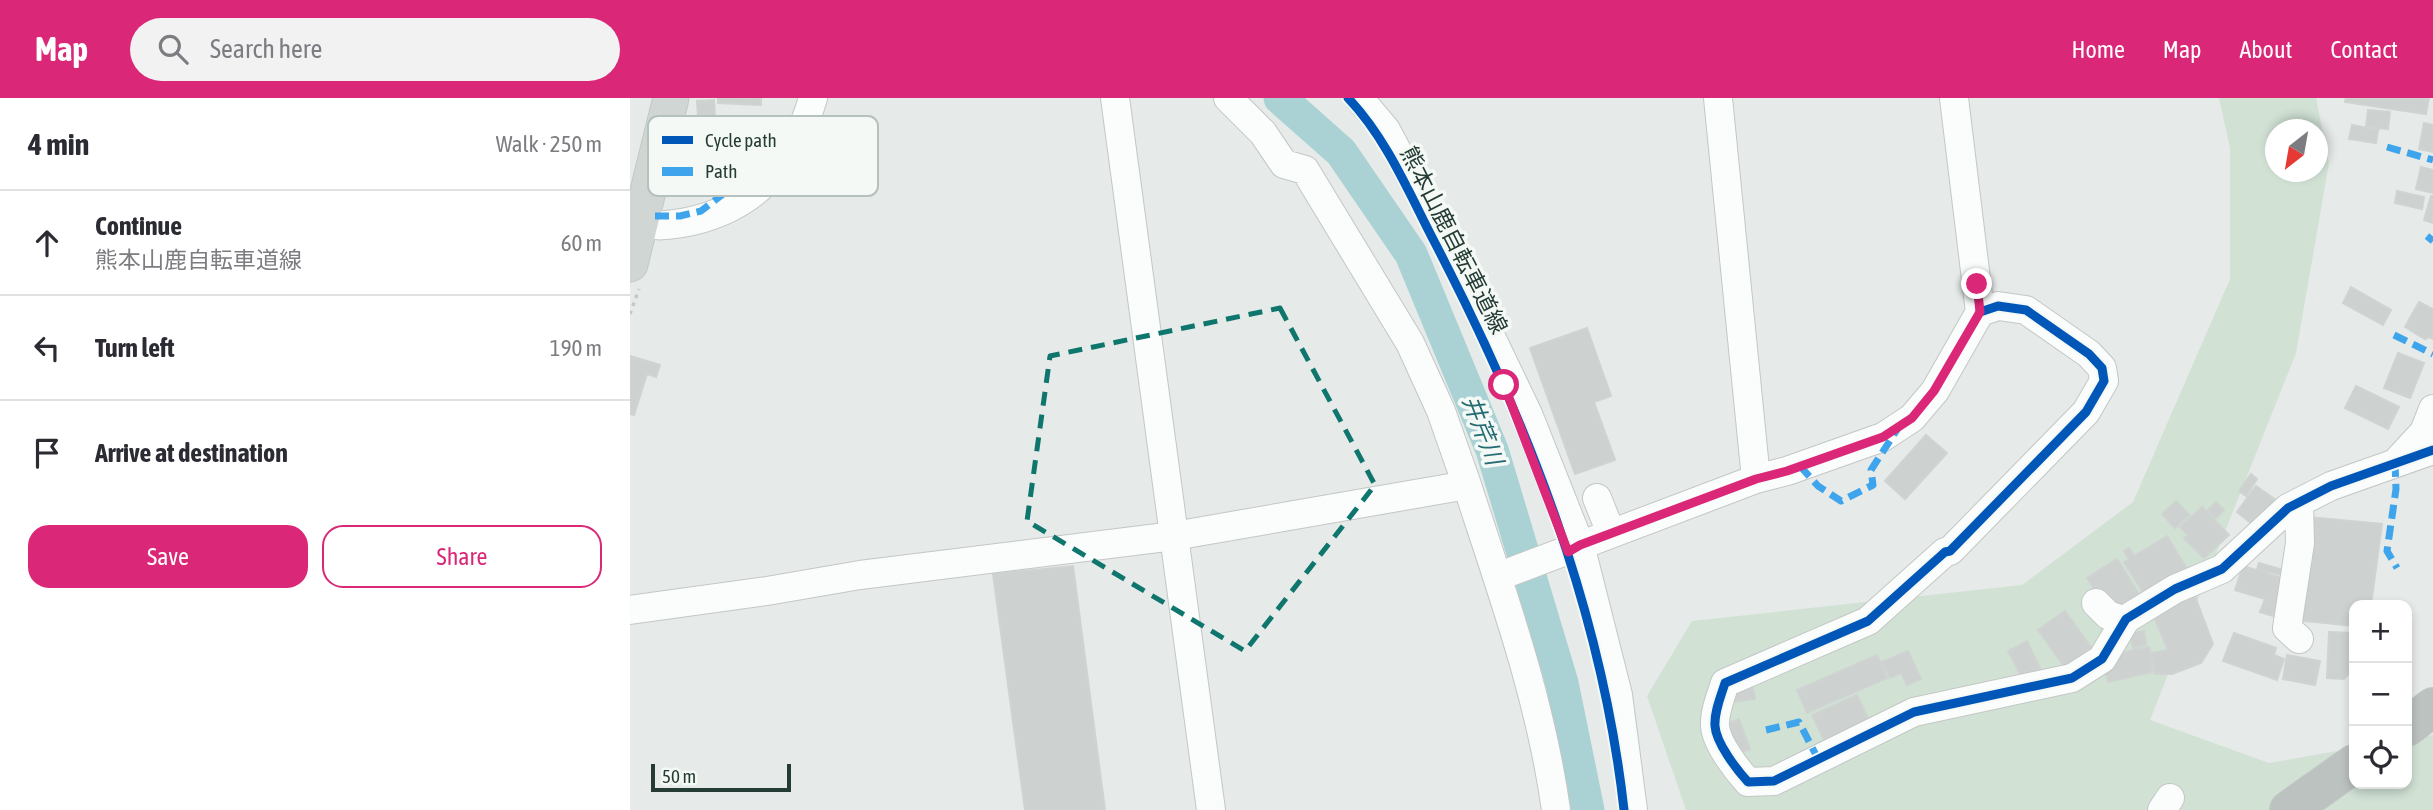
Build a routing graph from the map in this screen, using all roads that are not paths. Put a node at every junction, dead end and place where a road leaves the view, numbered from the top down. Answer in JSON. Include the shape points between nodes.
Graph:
{"nodes":[{"id":1,"x":671,"y":98,"type":"edge"},
{"id":2,"x":688,"y":98,"type":"edge"},
{"id":3,"x":813,"y":98,"type":"edge"},
{"id":4,"x":1100,"y":98,"type":"edge"},
{"id":5,"x":1115,"y":98,"type":"edge"},
{"id":6,"x":1228,"y":98,"type":"edge"},
{"id":7,"x":1251,"y":98,"type":"edge"},
{"id":8,"x":1359,"y":98,"type":"edge"},
{"id":9,"x":1718,"y":98,"type":"edge"},
{"id":10,"x":1954,"y":98,"type":"edge"},
{"id":11,"x":668,"y":116,"type":"edge"},
{"id":12,"x":682,"y":116,"type":"edge"},
{"id":13,"x":808,"y":116,"type":"edge"},
{"id":14,"x":1305,"y":170,"type":"junction"},
{"id":15,"x":652,"y":196,"type":"edge"},
{"id":16,"x":655,"y":196,"type":"edge"},
{"id":17,"x":750,"y":196,"type":"edge"},
{"id":18,"x":647,"y":224,"type":"junction"},
{"id":19,"x":630,"y":264,"type":"edge"},
{"id":20,"x":1980,"y":312,"type":"junction"},
{"id":21,"x":2433,"y":410,"type":"edge"},
{"id":22,"x":2433,"y":450,"type":"edge"},
{"id":23,"x":2395,"y":463,"type":"junction"},
{"id":24,"x":1756,"y":479,"type":"junction"},
{"id":25,"x":1467,"y":485,"type":"junction"},
{"id":26,"x":1597,"y":498,"type":"dead end"},
{"id":27,"x":2299,"y":503,"type":"junction"},
{"id":28,"x":1611,"y":533,"type":"junction"},
{"id":29,"x":1167,"y":536,"type":"junction"},
{"id":30,"x":1569,"y":550,"type":"junction"},
{"id":31,"x":1501,"y":577,"type":"junction"},
{"id":32,"x":2096,"y":603,"type":"dead end"},
{"id":33,"x":630,"y":610,"type":"edge"},
{"id":34,"x":2125,"y":621,"type":"junction"},
{"id":35,"x":2299,"y":639,"type":"dead end"},
{"id":36,"x":2349,"y":768,"type":"edge"},
{"id":37,"x":1194,"y":810,"type":"edge"},
{"id":38,"x":1211,"y":810,"type":"edge"},
{"id":39,"x":1556,"y":810,"type":"edge"},
{"id":40,"x":1633,"y":810,"type":"edge"},
{"id":41,"x":2289,"y":810,"type":"edge"}],
"edges":[{"from":1,"to":11,"type":"main road"},
{"from":2,"to":12,"type":"street"},
{"from":3,"to":13,"type":"street"},
{"from":4,"to":29,"type":"street"},
{"from":5,"to":29,"type":"street"},
{"from":6,"to":14,"type":"street","via":[[1263,133],[1283,164]]},
{"from":7,"to":14,"type":"street","via":[[1286,138]]},
{"from":8,"to":30,"type":"street","via":[[1385,130],[1449,249],[1528,414]]},
{"from":9,"to":24,"type":"street"},
{"from":10,"to":20,"type":"street"},
{"from":14,"to":25,"type":"street","via":[[1410,343]]},
{"from":15,"to":18,"type":"main road"},
{"from":16,"to":18,"type":"street"},
{"from":17,"to":18,"type":"street","via":[[702,219]]},
{"from":18,"to":19,"type":"main road"},
{"from":20,"to":24,"type":"street","via":[[1934,391],[1912,418],[1883,437]]},
{"from":20,"to":34,"type":"street","via":[[1998,306],[2026,310],[2102,368],[2104,381],[2099,393],[2086,412],[1950,551],[1868,621],[1726,683],[1715,727],[1732,765],[1748,782],[1774,781],[1914,712],[2072,678],[2102,659]]},
{"from":21,"to":23,"type":"street","via":[[2424,432]]},
{"from":22,"to":23,"type":"street"},
{"from":23,"to":27,"type":"street"},
{"from":24,"to":28,"type":"street"},
{"from":25,"to":29,"type":"street"},
{"from":25,"to":31,"type":"street"},
{"from":26,"to":28,"type":"street"},
{"from":27,"to":34,"type":"street","via":[[2222,569],[2175,589]]},
{"from":27,"to":35,"type":"street","via":[[2300,543],[2287,628]]},
{"from":28,"to":30,"type":"street"},
{"from":29,"to":33,"type":"street"},
{"from":29,"to":37,"type":"street"},
{"from":29,"to":38,"type":"street"},
{"from":30,"to":31,"type":"street"},
{"from":30,"to":40,"type":"street","via":[[1618,695]]},
{"from":31,"to":39,"type":"street","via":[[1549,757]]},
{"from":32,"to":34,"type":"street","via":[[2108,615]]},
{"from":36,"to":41,"type":"highway"}]}
